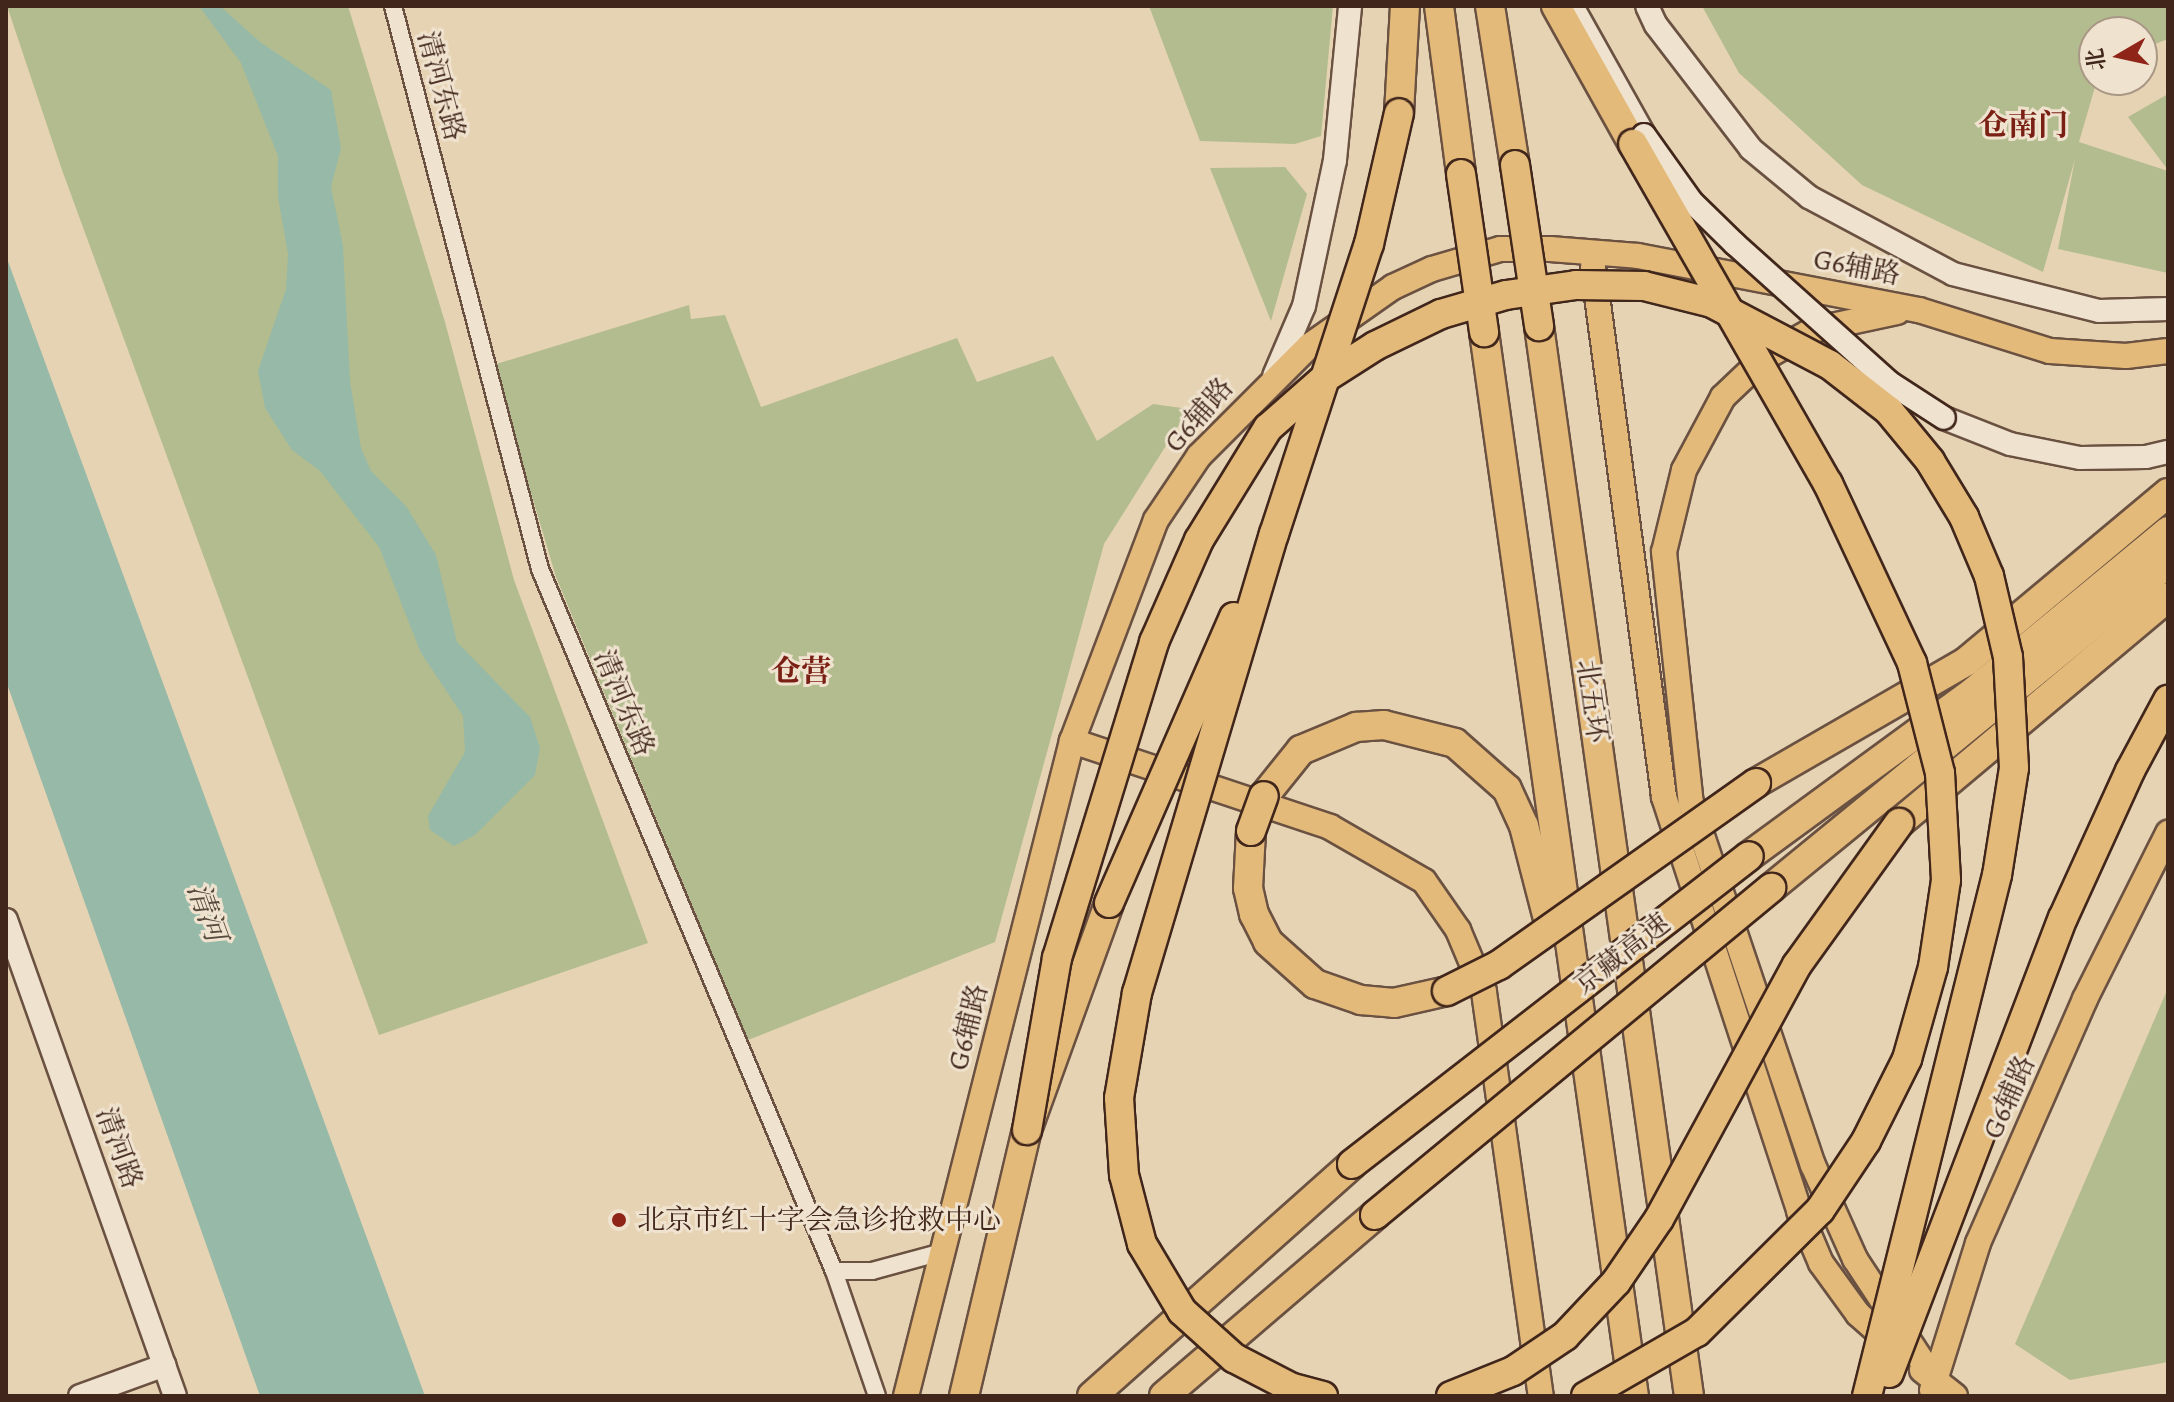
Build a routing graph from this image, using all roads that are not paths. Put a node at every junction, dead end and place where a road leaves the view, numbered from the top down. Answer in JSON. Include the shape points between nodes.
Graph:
{"nodes":[{"id":1,"x":393,"y":6,"type":"edge"},
{"id":2,"x":1350,"y":6,"type":"edge"},
{"id":3,"x":1405,"y":6,"type":"edge"},
{"id":4,"x":1439,"y":6,"type":"edge"},
{"id":5,"x":1490,"y":6,"type":"edge"},
{"id":6,"x":1556,"y":6,"type":"edge"},
{"id":7,"x":1572,"y":6,"type":"edge"},
{"id":8,"x":1647,"y":6,"type":"edge"},
{"id":9,"x":1639,"y":140,"type":"junction"},
{"id":10,"x":1591,"y":252,"type":"junction"},
{"id":11,"x":2168,"y":309,"type":"edge"},
{"id":12,"x":1919,"y":310,"type":"junction"},
{"id":13,"x":2168,"y":351,"type":"edge"},
{"id":14,"x":1274,"y":376,"type":"junction"},
{"id":15,"x":2168,"y":452,"type":"edge"},
{"id":16,"x":2168,"y":493,"type":"edge"},
{"id":17,"x":2168,"y":531,"type":"edge"},
{"id":18,"x":1274,"y":534,"type":"junction"},
{"id":19,"x":2168,"y":563,"type":"edge"},
{"id":20,"x":2168,"y":597,"type":"edge"},
{"id":21,"x":2168,"y":700,"type":"edge"},
{"id":22,"x":1072,"y":741,"type":"junction"},
{"id":23,"x":2168,"y":833,"type":"edge"},
{"id":24,"x":6,"y":920,"type":"edge"},
{"id":25,"x":1027,"y":1130,"type":"junction"},
{"id":26,"x":1602,"y":1189,"type":"junction"},
{"id":27,"x":942,"y":1252,"type":"junction"},
{"id":28,"x":834,"y":1271,"type":"junction"},
{"id":29,"x":165,"y":1365,"type":"junction"},
{"id":30,"x":1932,"y":1388,"type":"edge"},
{"id":31,"x":80,"y":1396,"type":"edge"},
{"id":32,"x":175,"y":1396,"type":"edge"},
{"id":33,"x":877,"y":1396,"type":"edge"},
{"id":34,"x":906,"y":1396,"type":"edge"},
{"id":35,"x":964,"y":1396,"type":"edge"},
{"id":36,"x":1092,"y":1396,"type":"edge"},
{"id":37,"x":1164,"y":1396,"type":"edge"},
{"id":38,"x":1323,"y":1396,"type":"edge"},
{"id":39,"x":1451,"y":1396,"type":"edge"},
{"id":40,"x":1541,"y":1396,"type":"edge"},
{"id":41,"x":1586,"y":1396,"type":"edge"},
{"id":42,"x":1634,"y":1396,"type":"edge"},
{"id":43,"x":1689,"y":1396,"type":"edge"},
{"id":44,"x":1867,"y":1396,"type":"edge"},
{"id":45,"x":1880,"y":1396,"type":"edge"},
{"id":46,"x":1955,"y":1396,"type":"edge"}],
"edges":[{"from":1,"to":28,"type":"street","name":"清河东路","via":[[540,569]]},
{"from":2,"to":14,"type":"street","via":[[1335,160],[1304,306]]},
{"from":3,"to":18,"type":"highway","bridge":true,"via":[[1399,113],[1369,244]]},
{"from":4,"to":26,"type":"highway","name":"北五环","bridge":true},
{"from":5,"to":43,"type":"highway","name":"北五环","bridge":true},
{"from":6,"to":9,"type":"highway"},
{"from":7,"to":9,"type":"street"},
{"from":8,"to":11,"type":"street","via":[[1751,149],[1809,197],[1953,274],[2099,311]]},
{"from":9,"to":15,"type":"street","bridge":true,"via":[[1735,244],[1890,383],[1944,418],[2010,444],[2080,458]]},
{"from":9,"to":41,"type":"highway","bridge":true,"via":[[1828,484],[1912,663],[1940,773],[1946,880],[1933,967],[1907,1059],[1866,1141],[1820,1210],[1697,1332]]},
{"from":10,"to":12,"type":"main road","name":"G6辅路","via":[[1638,256]]},
{"from":10,"to":14,"type":"main road","name":"G6辅路","via":[[1500,249],[1432,269],[1393,287]]},
{"from":10,"to":30,"type":"main road","via":[[1664,797],[1799,1211],[1821,1263],[1858,1314]]},
{"from":12,"to":13,"type":"main road","name":"G6辅路","via":[[2050,351],[2126,356]]},
{"from":12,"to":30,"type":"main road","via":[[1813,330],[1764,358],[1733,387],[1684,470],[1664,552],[1691,803],[1813,1165],[1855,1259]]},
{"from":14,"to":22,"type":"main road","name":"G6辅路","via":[[1199,456],[1156,520]]},
{"from":16,"to":26,"type":"highway","bridge":true,"via":[[1967,661],[1756,783],[1499,965],[1447,991],[1394,1003],[1361,1000],[1315,984],[1268,942],[1248,888],[1251,831],[1264,796],[1301,750],[1356,727],[1384,725],[1455,743],[1507,789],[1543,891]]},
{"from":17,"to":36,"type":"highway","name":"京藏高速","bridge":true,"via":[[1973,692],[1749,856],[1352,1164]]},
{"from":18,"to":25,"type":"highway","bridge":true,"via":[[1109,903]]},
{"from":18,"to":38,"type":"highway","bridge":true,"via":[[1137,993],[1119,1098],[1124,1175],[1142,1244],[1182,1311],[1234,1358],[1290,1387]]},
{"from":19,"to":37,"type":"highway","name":"京藏高速","bridge":true,"via":[[1375,1215]]},
{"from":20,"to":39,"type":"highway","bridge":true,"via":[[1899,823],[1797,965],[1659,1219],[1616,1282],[1565,1336],[1513,1371]]},
{"from":21,"to":45,"type":"highway","bridge":true,"via":[[2063,918]]},
{"from":22,"to":27,"type":"main road","name":"G6辅路"},
{"from":22,"to":40,"type":"main road","via":[[1330,827],[1424,881],[1458,930],[1484,992]]},
{"from":23,"to":30,"type":"main road","name":"G6辅路","via":[[2085,999],[1978,1243]]},
{"from":24,"to":29,"type":"street","name":"清河路"},
{"from":25,"to":35,"type":"highway"},
{"from":25,"to":44,"type":"highway","bridge":true,"via":[[1057,958],[1154,642],[1205,529],[1268,428],[1325,378],[1375,346],[1441,314],[1506,295],[1576,285],[1644,286],[1712,303],[1830,365],[1898,421],[1964,517],[1989,576],[2008,657],[2014,768],[1997,875]]},
{"from":26,"to":42,"type":"highway","name":"北五环"},
{"from":27,"to":28,"type":"street","via":[[872,1271]]},
{"from":27,"to":34,"type":"main road","name":"G6辅路"},
{"from":28,"to":33,"type":"street","name":"清河东路"},
{"from":29,"to":31,"type":"street"},
{"from":29,"to":32,"type":"street","name":"清河路"},
{"from":30,"to":46,"type":"main road"}]}
